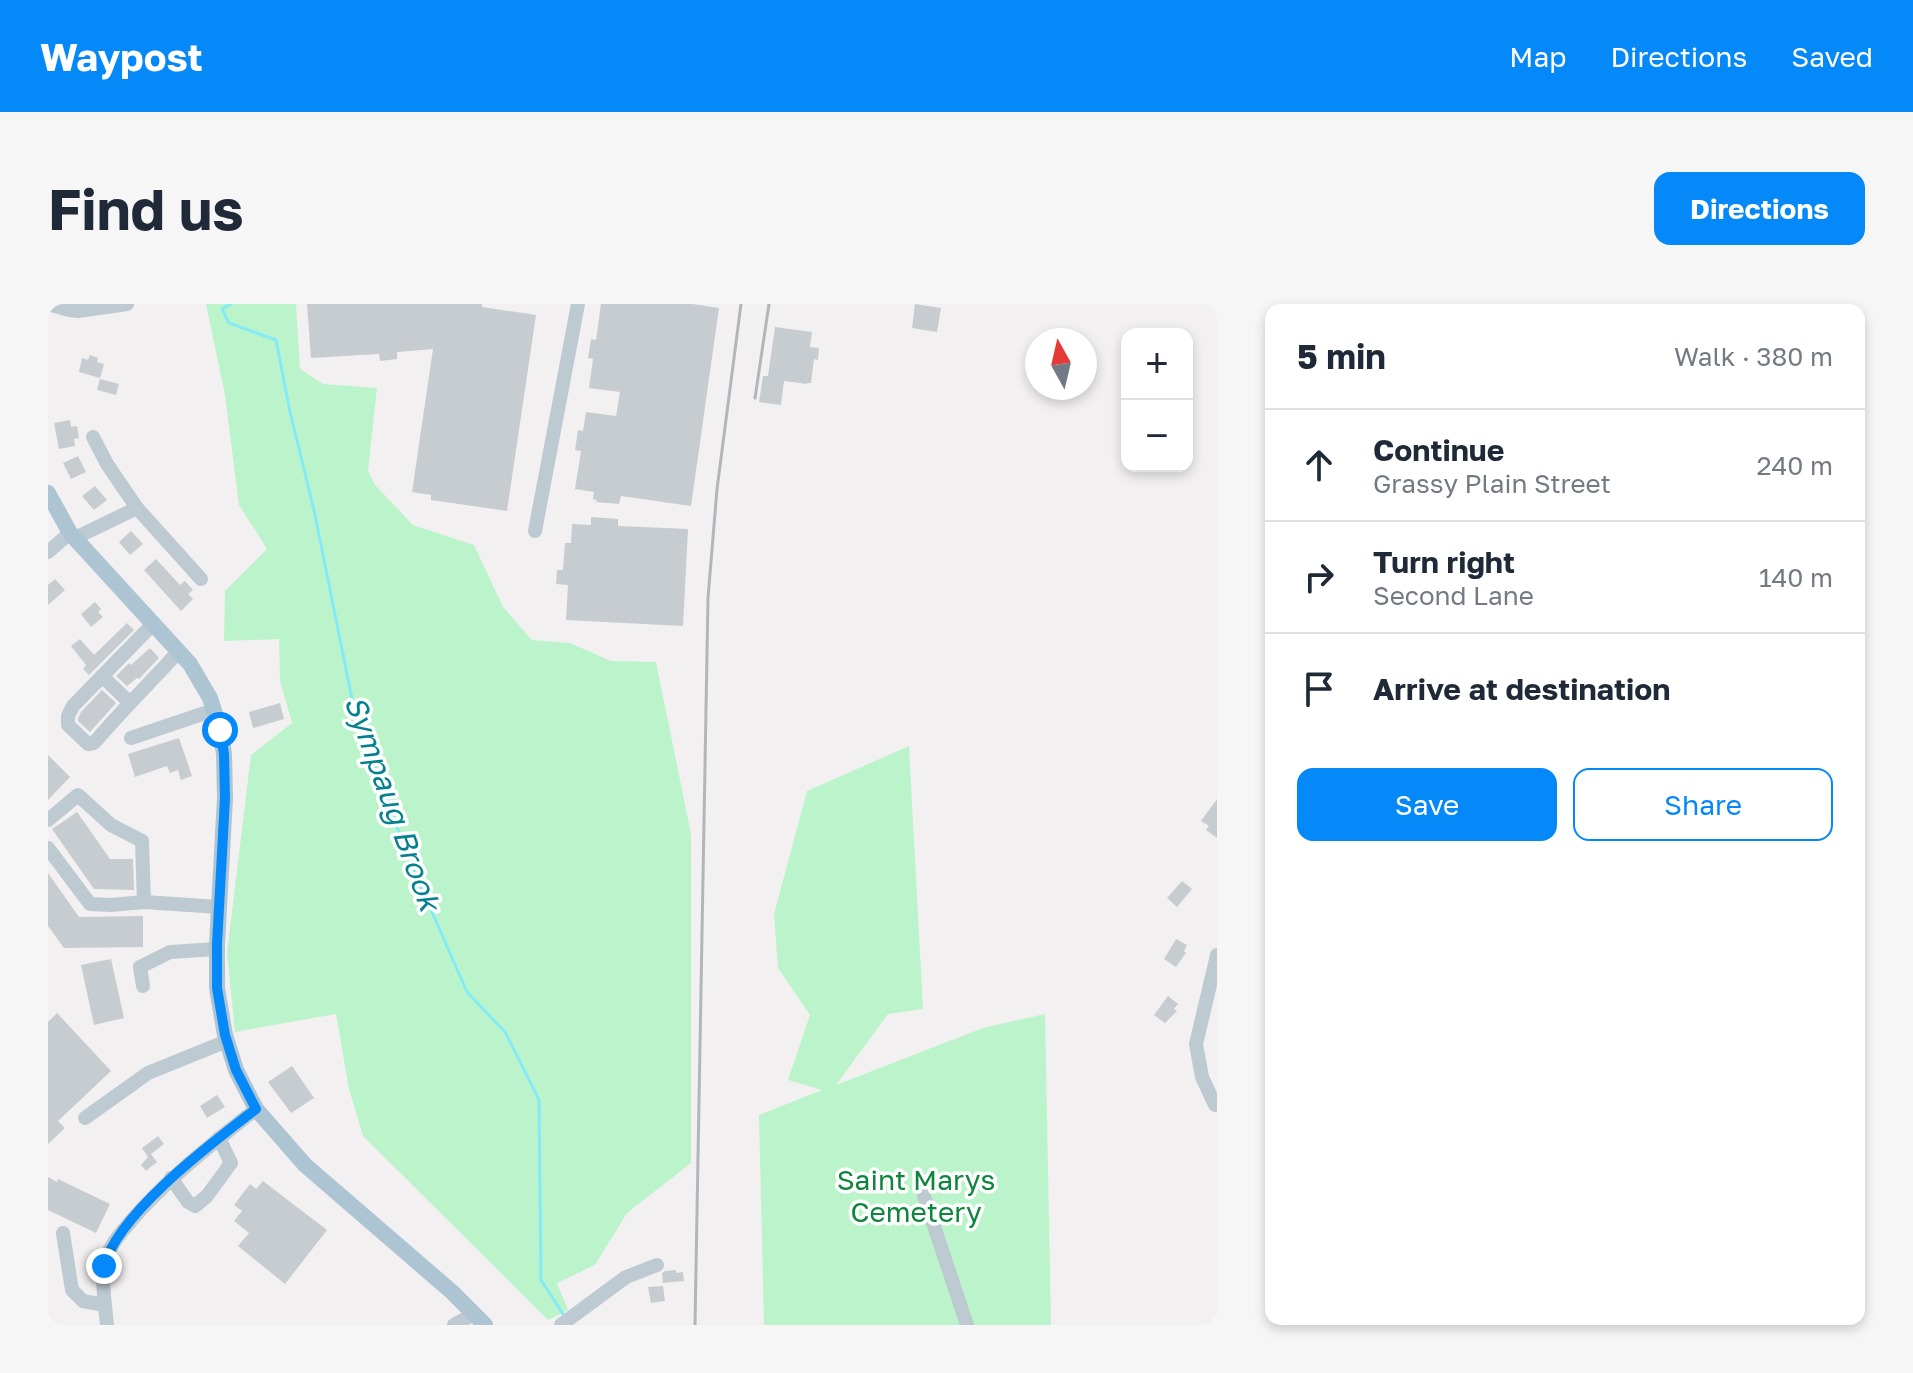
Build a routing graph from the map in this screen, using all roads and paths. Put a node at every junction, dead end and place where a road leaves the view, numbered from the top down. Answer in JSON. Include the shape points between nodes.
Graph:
{"nodes":[{"id":1,"x":48,"y":304,"type":"edge"},
{"id":2,"x":127,"y":304,"type":"edge"},
{"id":3,"x":578,"y":304,"type":"edge"},
{"id":4,"x":93,"y":437,"type":"dead end"},
{"id":5,"x":48,"y":493,"type":"edge"},
{"id":6,"x":137,"y":508,"type":"junction"},
{"id":7,"x":535,"y":531,"type":"dead end"},
{"id":8,"x":73,"y":535,"type":"junction"},
{"id":9,"x":48,"y":552,"type":"edge"},
{"id":10,"x":201,"y":579,"type":"dead end"},
{"id":11,"x":154,"y":623,"type":"junction"},
{"id":12,"x":179,"y":651,"type":"junction"},
{"id":13,"x":102,"y":676,"type":"junction"},
{"id":14,"x":129,"y":702,"type":"junction"},
{"id":15,"x":214,"y":710,"type":"junction"},
{"id":16,"x":131,"y":738,"type":"dead end"},
{"id":17,"x":48,"y":820,"type":"edge"},
{"id":18,"x":48,"y":848,"type":"edge"},
{"id":19,"x":144,"y":902,"type":"junction"},
{"id":20,"x":219,"y":907,"type":"junction"},
{"id":21,"x":217,"y":949,"type":"junction"},
{"id":22,"x":1217,"y":955,"type":"edge"},
{"id":23,"x":143,"y":986,"type":"dead end"},
{"id":24,"x":227,"y":1041,"type":"junction"},
{"id":25,"x":1215,"y":1105,"type":"dead end"},
{"id":26,"x":256,"y":1109,"type":"junction"},
{"id":27,"x":85,"y":1118,"type":"dead end"},
{"id":28,"x":219,"y":1138,"type":"junction"},
{"id":29,"x":171,"y":1178,"type":"junction"},
{"id":30,"x":924,"y":1196,"type":"dead end"},
{"id":31,"x":63,"y":1233,"type":"dead end"},
{"id":32,"x":657,"y":1265,"type":"dead end"},
{"id":33,"x":105,"y":1305,"type":"junction"},
{"id":34,"x":480,"y":1320,"type":"edge"},
{"id":35,"x":107,"y":1325,"type":"edge"},
{"id":36,"x":454,"y":1325,"type":"edge"},
{"id":37,"x":561,"y":1325,"type":"edge"},
{"id":38,"x":967,"y":1325,"type":"edge"}],
"edges":[{"from":1,"to":2,"type":"street","via":[[78,311]]},
{"from":3,"to":7,"type":"street"},
{"from":4,"to":6,"type":"street"},
{"from":5,"to":8,"type":"main road"},
{"from":6,"to":8,"type":"street"},
{"from":6,"to":10,"type":"street"},
{"from":8,"to":9,"type":"street"},
{"from":8,"to":11,"type":"main road"},
{"from":11,"to":12,"type":"main road"},
{"from":11,"to":13,"type":"street"},
{"from":12,"to":14,"type":"street"},
{"from":12,"to":15,"type":"main road"},
{"from":13,"to":14,"type":"street"},
{"from":13,"to":14,"type":"street","via":[[68,716],[78,737],[94,743]]},
{"from":15,"to":16,"type":"street"},
{"from":15,"to":20,"type":"main road","via":[[224,754]]},
{"from":17,"to":19,"type":"street","via":[[78,795],[111,825],[142,841]]},
{"from":18,"to":19,"type":"street","via":[[90,904]]},
{"from":19,"to":20,"type":"street"},
{"from":20,"to":21,"type":"main road"},
{"from":21,"to":23,"type":"street","via":[[170,952],[140,967]]},
{"from":21,"to":24,"type":"main road","via":[[217,988]]},
{"from":22,"to":25,"type":"street","via":[[1196,1044],[1202,1077]]},
{"from":24,"to":26,"type":"main road"},
{"from":24,"to":27,"type":"street","via":[[148,1073]]},
{"from":26,"to":28,"type":"street"},
{"from":26,"to":34,"type":"main road","via":[[305,1165]]},
{"from":28,"to":29,"type":"street"},
{"from":28,"to":29,"type":"street","via":[[231,1163],[195,1206]]},
{"from":29,"to":33,"type":"street","via":[[110,1248],[104,1266]]},
{"from":30,"to":38,"type":"street"},
{"from":31,"to":33,"type":"street","via":[[72,1290],[83,1301]]},
{"from":32,"to":37,"type":"street","via":[[626,1277]]},
{"from":33,"to":35,"type":"street"},
{"from":34,"to":36,"type":"street"}]}
